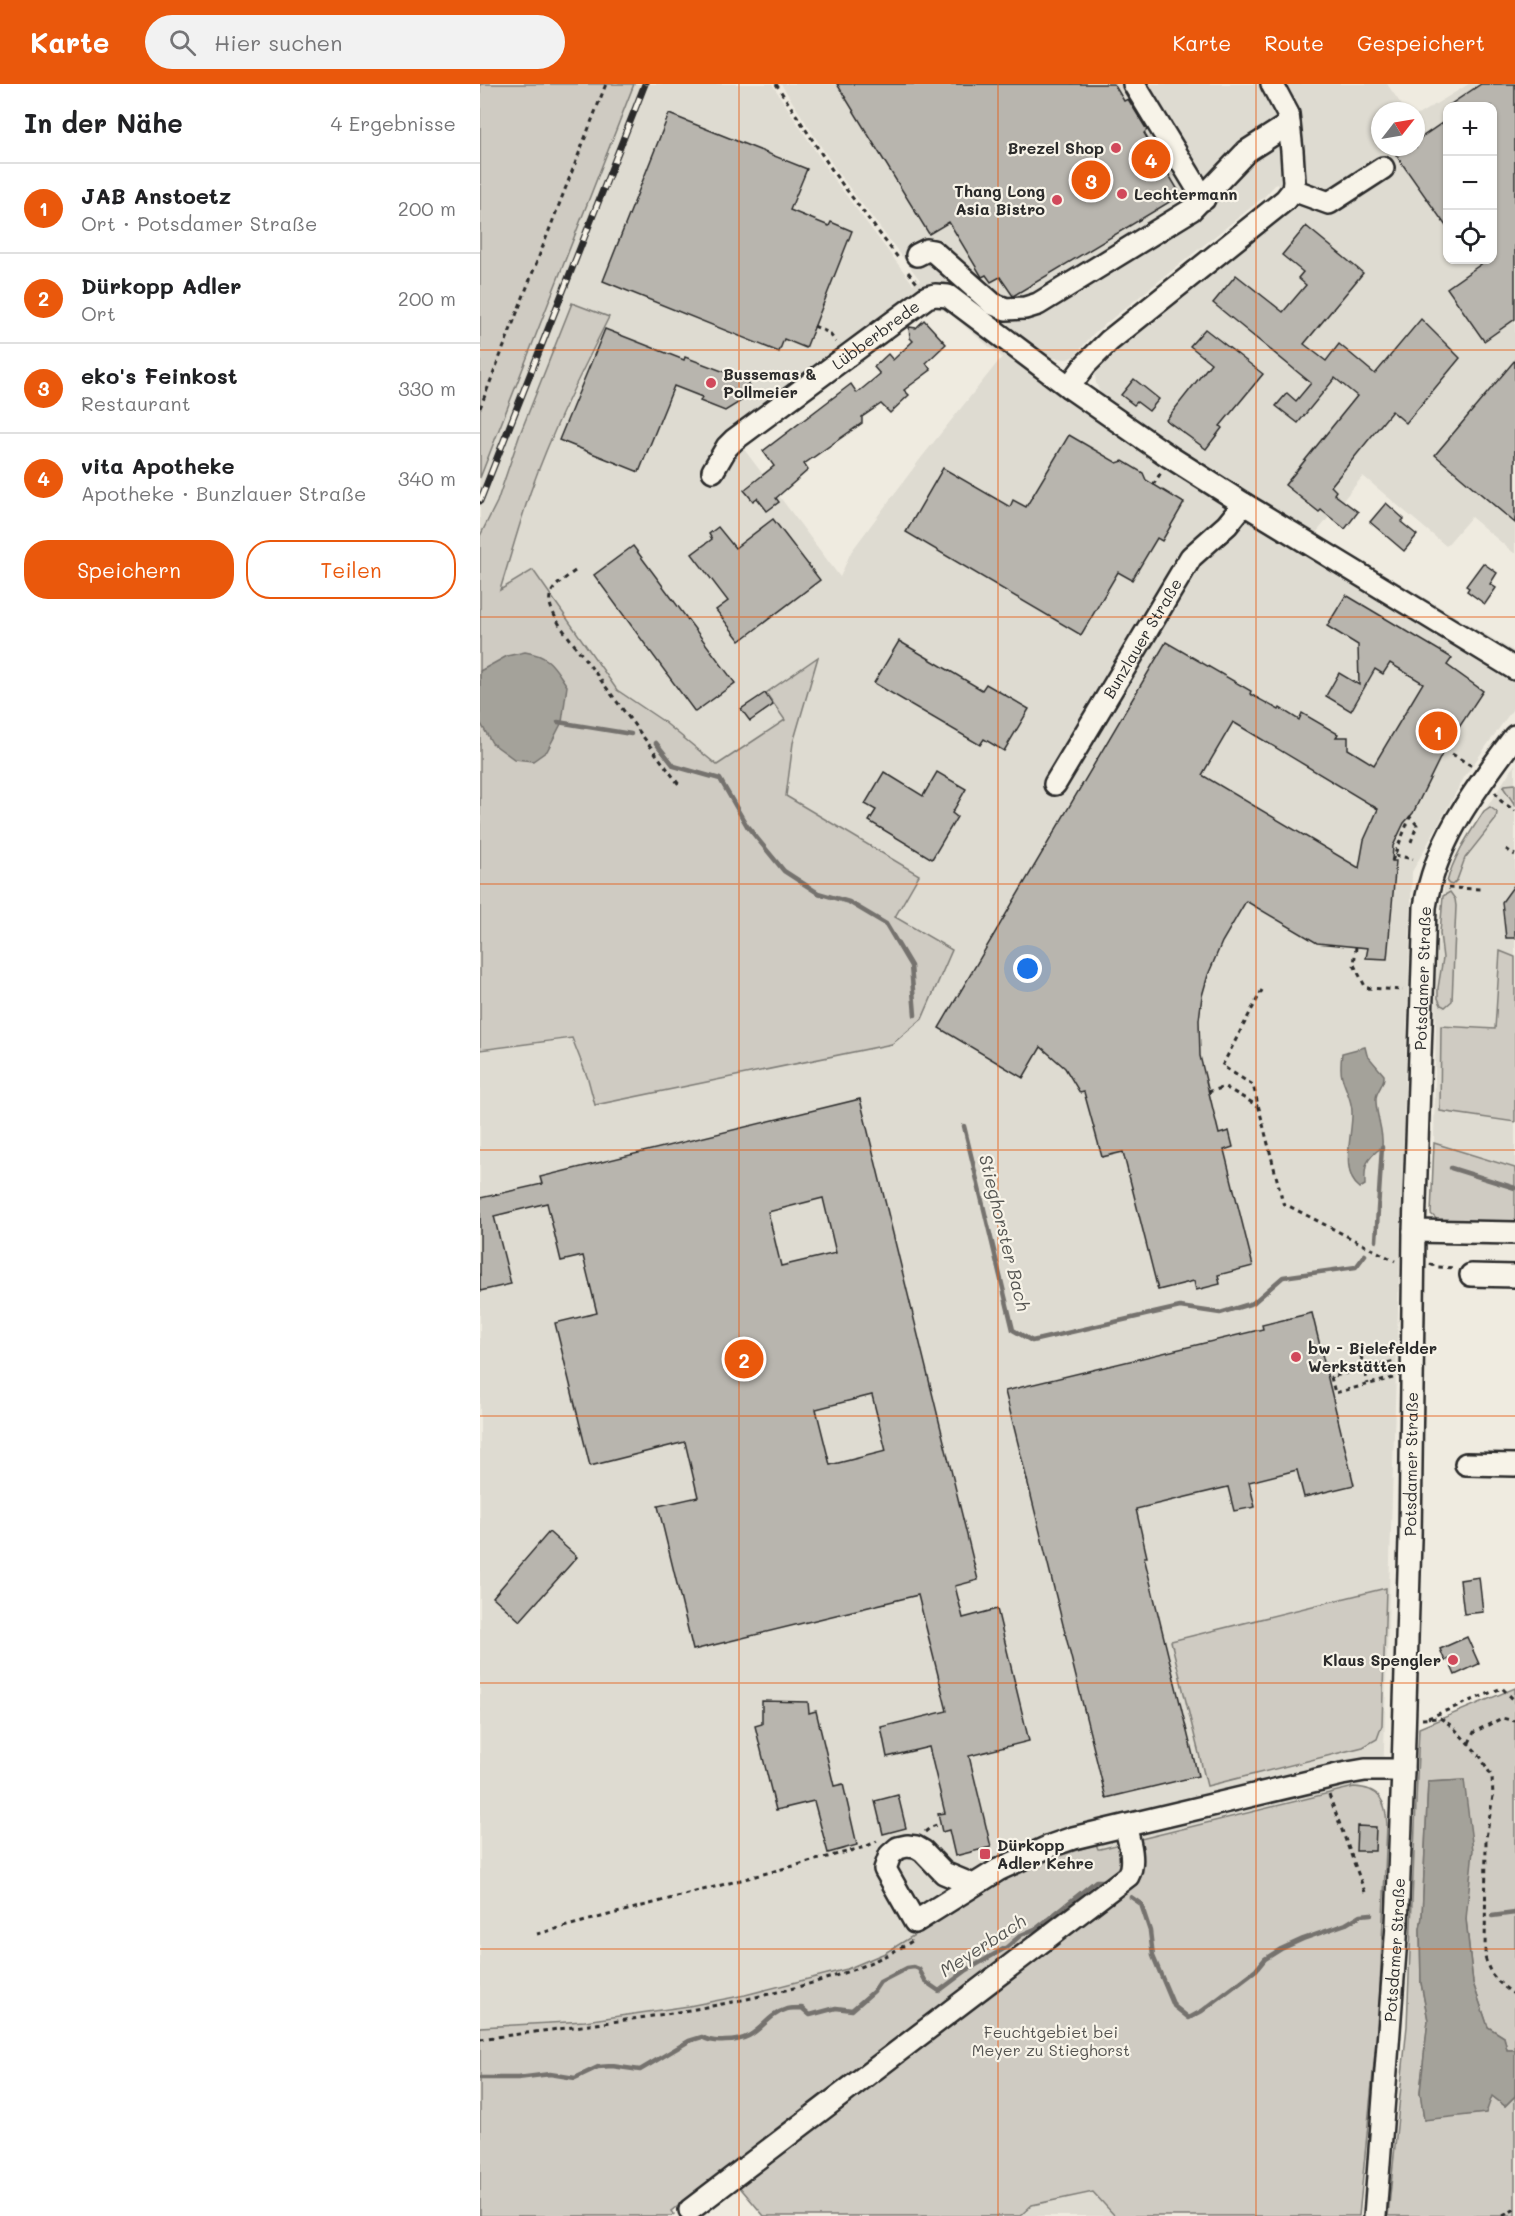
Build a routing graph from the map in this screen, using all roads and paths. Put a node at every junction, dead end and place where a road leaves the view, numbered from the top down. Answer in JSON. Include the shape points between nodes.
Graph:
{"nodes":[{"id":1,"x":606,"y":84,"type":"edge"},
{"id":2,"x":776,"y":84,"type":"edge"},
{"id":3,"x":1134,"y":84,"type":"edge"},
{"id":4,"x":1272,"y":84,"type":"edge"},
{"id":5,"x":1289,"y":124,"type":"junction"},
{"id":6,"x":1383,"y":168,"type":"dead end"},
{"id":7,"x":1289,"y":195,"type":"junction"},
{"id":8,"x":1204,"y":199,"type":"junction"},
{"id":9,"x":908,"y":262,"type":"junction"},
{"id":10,"x":931,"y":296,"type":"junction"},
{"id":11,"x":814,"y":326,"type":"dead end"},
{"id":12,"x":847,"y":357,"type":"junction"},
{"id":13,"x":1069,"y":387,"type":"junction"},
{"id":14,"x":480,"y":408,"type":"edge"},
{"id":15,"x":713,"y":471,"type":"dead end"},
{"id":16,"x":1244,"y":504,"type":"junction"},
{"id":17,"x":575,"y":571,"type":"dead end"},
{"id":18,"x":1515,"y":669,"type":"edge"},
{"id":19,"x":1515,"y":736,"type":"edge"},
{"id":20,"x":1054,"y":784,"type":"dead end"},
{"id":21,"x":681,"y":786,"type":"dead end"},
{"id":22,"x":1411,"y":842,"type":"dead end"},
{"id":23,"x":1506,"y":849,"type":"dead end"},
{"id":24,"x":1395,"y":855,"type":"junction"},
{"id":25,"x":1515,"y":855,"type":"edge"},
{"id":26,"x":1413,"y":859,"type":"dead end"},
{"id":27,"x":1392,"y":861,"type":"dead end"},
{"id":28,"x":1428,"y":887,"type":"junction"},
{"id":29,"x":1481,"y":889,"type":"dead end"},
{"id":30,"x":1356,"y":947,"type":"dead end"},
{"id":31,"x":1262,"y":990,"type":"dead end"},
{"id":32,"x":1406,"y":990,"type":"dead end"},
{"id":33,"x":1208,"y":1092,"type":"dead end"},
{"id":34,"x":1258,"y":1106,"type":"junction"},
{"id":35,"x":1414,"y":1231,"type":"junction"},
{"id":36,"x":1515,"y":1233,"type":"edge"},
{"id":37,"x":1406,"y":1263,"type":"junction"},
{"id":38,"x":1471,"y":1275,"type":"joint"},
{"id":39,"x":1515,"y":1276,"type":"edge"},
{"id":40,"x":1361,"y":1356,"type":"dead end"},
{"id":41,"x":1397,"y":1361,"type":"dead end"},
{"id":42,"x":1364,"y":1369,"type":"junction"},
{"id":43,"x":1396,"y":1377,"type":"dead end"},
{"id":44,"x":1368,"y":1384,"type":"junction"},
{"id":45,"x":1466,"y":1464,"type":"dead end"},
{"id":46,"x":1515,"y":1465,"type":"edge"},
{"id":47,"x":1515,"y":1701,"type":"edge"},
{"id":48,"x":1515,"y":1721,"type":"edge"},
{"id":49,"x":1469,"y":1743,"type":"junction"},
{"id":50,"x":1403,"y":1770,"type":"junction"},
{"id":51,"x":1323,"y":1778,"type":"junction"},
{"id":52,"x":940,"y":1824,"type":"dead end"},
{"id":53,"x":1125,"y":1826,"type":"junction"},
{"id":54,"x":931,"y":1827,"type":"dead end"},
{"id":55,"x":880,"y":1840,"type":"dead end"},
{"id":56,"x":974,"y":1885,"type":"junction"},
{"id":57,"x":1366,"y":1895,"type":"dead end"},
{"id":58,"x":915,"y":1930,"type":"junction"},
{"id":59,"x":537,"y":1934,"type":"dead end"},
{"id":60,"x":1515,"y":1995,"type":"edge"},
{"id":61,"x":480,"y":2039,"type":"edge"},
{"id":62,"x":1515,"y":2209,"type":"edge"},
{"id":63,"x":690,"y":2210,"type":"dead end"},
{"id":64,"x":1375,"y":2216,"type":"edge"},
{"id":65,"x":1503,"y":2216,"type":"edge"}],
"edges":[{"from":1,"to":14,"type":"path"},
{"from":2,"to":9,"type":"path","via":[[836,176]]},
{"from":3,"to":8,"type":"street"},
{"from":4,"to":5,"type":"street","via":[[1285,105]]},
{"from":5,"to":7,"type":"street","via":[[1295,175]]},
{"from":5,"to":8,"type":"street","via":[[1248,151]]},
{"from":6,"to":7,"type":"street","via":[[1329,203]]},
{"from":7,"to":13,"type":"street","via":[[1109,341]]},
{"from":8,"to":9,"type":"street","via":[[1048,298],[1025,308],[999,308],[933,251],[927,249]]},
{"from":9,"to":10,"type":"path"},
{"from":10,"to":12,"type":"street","name":"Lübberbrede"},
{"from":10,"to":13,"type":"street","via":[[948,296],[959,303]]},
{"from":11,"to":12,"type":"path","via":[[830,333]]},
{"from":12,"to":15,"type":"street","name":"Lübberbrede","via":[[734,440]]},
{"from":13,"to":16,"type":"street"},
{"from":16,"to":18,"type":"street"},
{"from":16,"to":20,"type":"street","name":"Bunzlauer Straße","via":[[1191,557]]},
{"from":17,"to":21,"type":"path","via":[[553,588],[549,598],[551,611]]},
{"from":19,"to":28,"type":"street","name":"Potsdamer Straße","via":[[1457,818]]},
{"from":22,"to":24,"type":"path","via":[[1417,825],[1410,817]]},
{"from":23,"to":25,"type":"path"},
{"from":24,"to":26,"type":"path"},
{"from":24,"to":27,"type":"path"},
{"from":28,"to":29,"type":"path"},
{"from":28,"to":35,"type":"street","name":"Potsdamer Straße"},
{"from":30,"to":32,"type":"path","via":[[1354,965],[1366,988]]},
{"from":31,"to":34,"type":"path","via":[[1222,1066],[1253,1085]]},
{"from":33,"to":34,"type":"path","via":[[1225,1087]]},
{"from":34,"to":37,"type":"path","via":[[1283,1203]]},
{"from":35,"to":36,"type":"street"},
{"from":35,"to":37,"type":"street","name":"Potsdamer Straße"},
{"from":37,"to":38,"type":"path","via":[[1461,1268]]},
{"from":37,"to":50,"type":"street","name":"Potsdamer Straße","via":[[1410,1549]]},
{"from":38,"to":39,"type":"street"},
{"from":40,"to":42,"type":"path"},
{"from":41,"to":42,"type":"path"},
{"from":42,"to":44,"type":"path"},
{"from":42,"to":44,"type":"path","via":[[1331,1377],[1331,1385],[1335,1393]]},
{"from":43,"to":44,"type":"path"},
{"from":45,"to":46,"type":"street"},
{"from":47,"to":49,"type":"path","via":[[1502,1688],[1424,1719],[1440,1718]]},
{"from":48,"to":49,"type":"path","via":[[1502,1718],[1474,1732]]},
{"from":49,"to":60,"type":"path","via":[[1492,1777],[1493,1786],[1486,1838],[1485,1957],[1489,1970]]},
{"from":50,"to":51,"type":"street","via":[[1365,1770]]},
{"from":50,"to":64,"type":"street","name":"Potsdamer Straße","via":[[1397,1925]]},
{"from":51,"to":53,"type":"street"},
{"from":51,"to":57,"type":"path"},
{"from":52,"to":54,"type":"path"},
{"from":53,"to":56,"type":"street","via":[[1050,1846]]},
{"from":53,"to":63,"type":"street","via":[[1131,1860],[1128,1876]]},
{"from":55,"to":59,"type":"path"},
{"from":56,"to":58,"type":"street"},
{"from":56,"to":58,"type":"street","via":[[944,1873],[916,1847],[898,1848],[890,1855],[885,1869]]},
{"from":58,"to":61,"type":"path","via":[[887,1956],[811,1984],[715,2006]]},
{"from":62,"to":65,"type":"path"}]}
